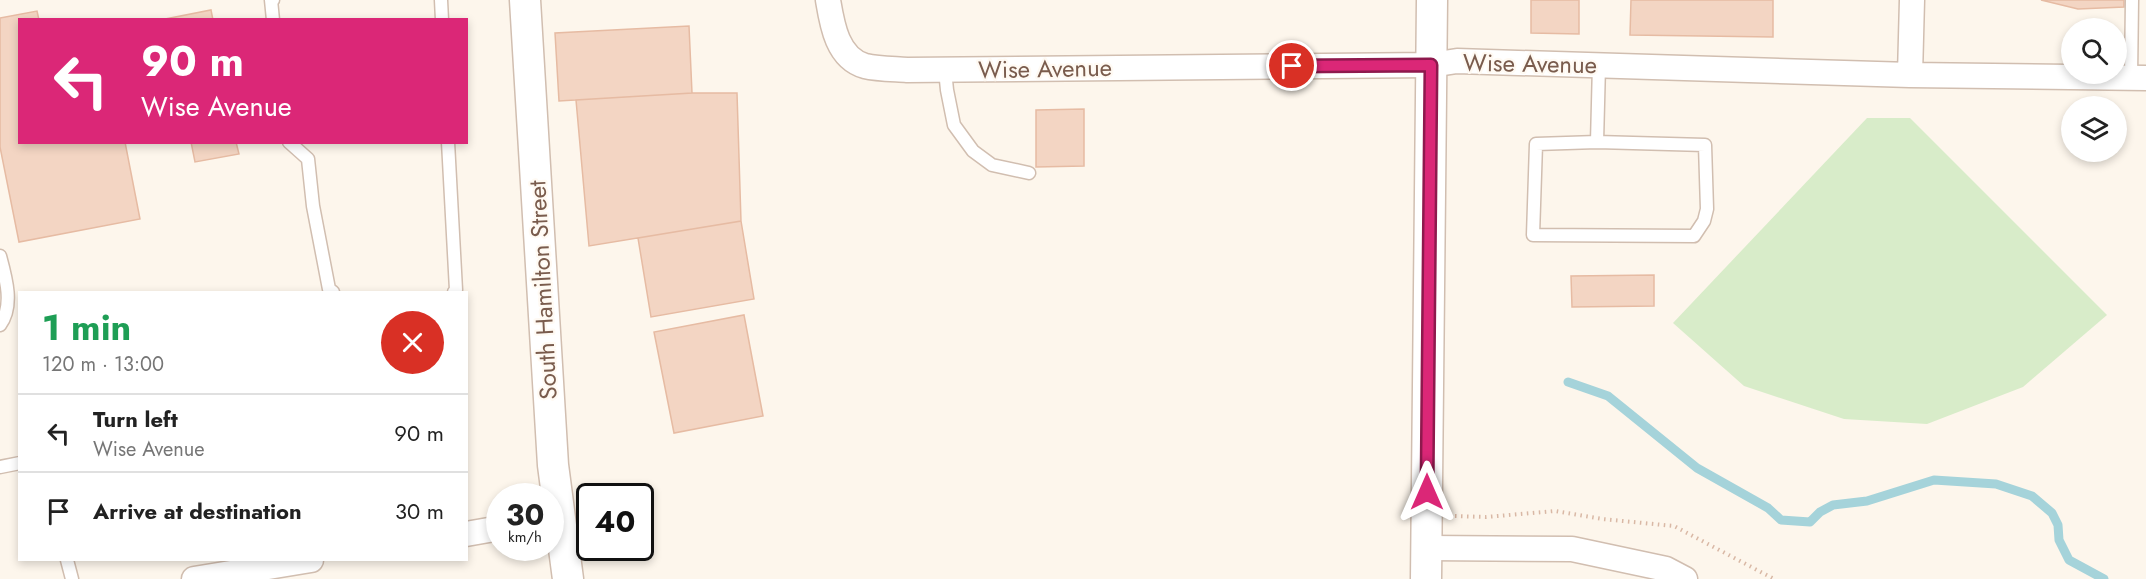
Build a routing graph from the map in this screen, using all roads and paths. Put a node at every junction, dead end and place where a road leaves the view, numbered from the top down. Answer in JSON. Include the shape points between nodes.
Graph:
{"nodes":[{"id":1,"x":272,"y":0,"type":"edge"},
{"id":2,"x":441,"y":0,"type":"edge"},
{"id":3,"x":525,"y":0,"type":"edge"},
{"id":4,"x":828,"y":0,"type":"edge"},
{"id":5,"x":1432,"y":0,"type":"edge"},
{"id":6,"x":1912,"y":0,"type":"edge"},
{"id":7,"x":2132,"y":0,"type":"edge"},
{"id":8,"x":273,"y":18,"type":"edge"},
{"id":9,"x":442,"y":18,"type":"edge"},
{"id":10,"x":1431,"y":65,"type":"junction"},
{"id":11,"x":1599,"y":65,"type":"junction"},
{"id":12,"x":945,"y":70,"type":"junction"},
{"id":13,"x":1910,"y":75,"type":"junction"},
{"id":14,"x":2139,"y":78,"type":"edge"},
{"id":15,"x":1597,"y":142,"type":"junction"},
{"id":16,"x":291,"y":144,"type":"edge"},
{"id":17,"x":448,"y":144,"type":"edge"},
{"id":18,"x":1029,"y":173,"type":"dead end"},
{"id":19,"x":0,"y":256,"type":"edge"},
{"id":20,"x":332,"y":291,"type":"edge"},
{"id":21,"x":455,"y":291,"type":"edge"},
{"id":22,"x":0,"y":325,"type":"edge"},
{"id":23,"x":18,"y":464,"type":"edge"},
{"id":24,"x":0,"y":468,"type":"edge"},
{"id":25,"x":554,"y":483,"type":"edge"},
{"id":26,"x":486,"y":530,"type":"edge"},
{"id":27,"x":468,"y":534,"type":"edge"},
{"id":28,"x":1426,"y":548,"type":"junction"},
{"id":29,"x":564,"y":559,"type":"edge"},
{"id":30,"x":68,"y":561,"type":"edge"},
{"id":31,"x":305,"y":561,"type":"edge"},
{"id":32,"x":72,"y":579,"type":"edge"},
{"id":33,"x":194,"y":579,"type":"edge"},
{"id":34,"x":568,"y":579,"type":"edge"},
{"id":35,"x":1426,"y":579,"type":"edge"},
{"id":36,"x":1685,"y":579,"type":"edge"}],
"edges":[{"from":1,"to":8,"type":"lane"},
{"from":2,"to":9,"type":"lane"},
{"from":3,"to":25,"type":"street","name":"South Hamilton Street"},
{"from":4,"to":12,"type":"street","name":"Wise Avenue","via":[[833,28],[846,55],[863,65]]},
{"from":5,"to":10,"type":"street"},
{"from":6,"to":13,"type":"street"},
{"from":7,"to":14,"type":"lane"},
{"from":10,"to":11,"type":"street","name":"Wise Avenue","via":[[1457,61]]},
{"from":10,"to":12,"type":"street","name":"Wise Avenue"},
{"from":10,"to":28,"type":"street"},
{"from":11,"to":13,"type":"street","name":"Wise Avenue"},
{"from":11,"to":15,"type":"lane"},
{"from":12,"to":18,"type":"lane","via":[[954,125],[973,151],[992,165]]},
{"from":13,"to":14,"type":"street","name":"Wise Avenue"},
{"from":15,"to":15,"type":"lane","via":[[1536,144],[1533,235],[1694,236],[1707,209],[1705,145]]},
{"from":16,"to":20,"type":"lane","via":[[308,159],[313,206]]},
{"from":17,"to":21,"type":"lane"},
{"from":19,"to":22,"type":"lane","via":[[8,306]]},
{"from":23,"to":24,"type":"lane"},
{"from":26,"to":27,"type":"street"},
{"from":28,"to":35,"type":"street"},
{"from":28,"to":36,"type":"street","via":[[1572,549],[1666,569]]},
{"from":29,"to":34,"type":"street","name":"South Hamilton Street"},
{"from":30,"to":32,"type":"lane"},
{"from":31,"to":33,"type":"street"}]}
